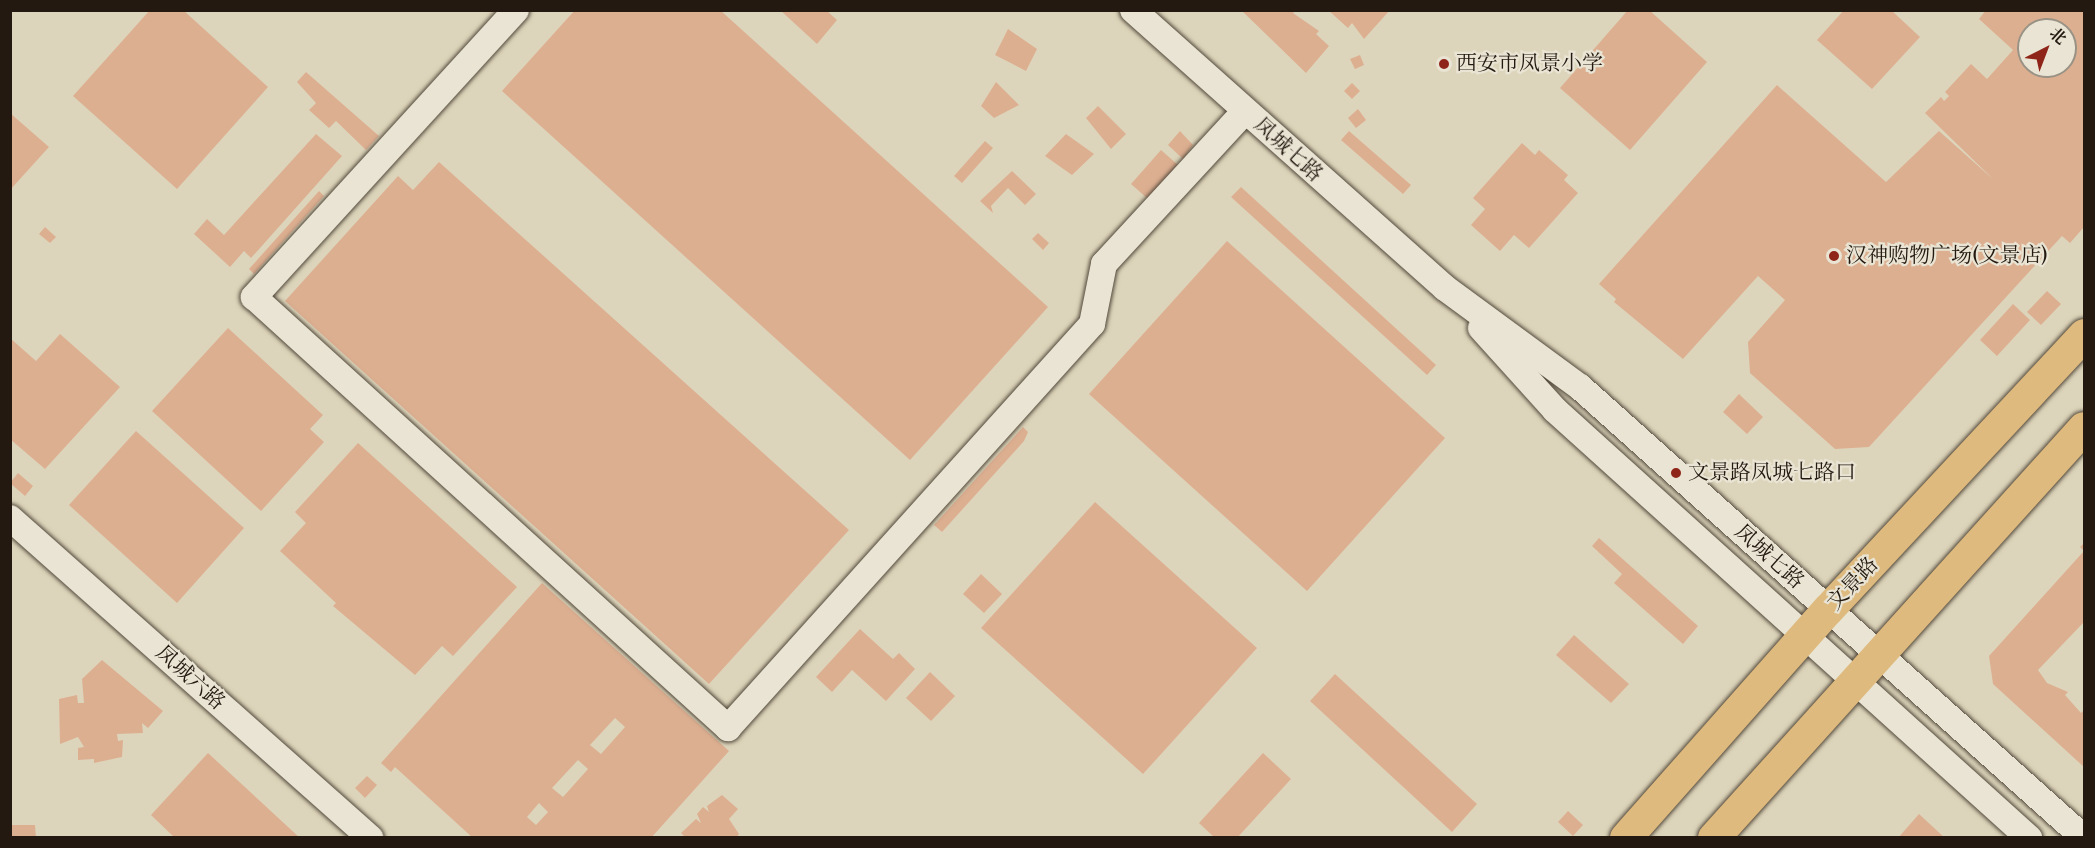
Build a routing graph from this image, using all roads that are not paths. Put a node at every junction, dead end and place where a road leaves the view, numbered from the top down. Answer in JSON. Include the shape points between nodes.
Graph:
{"nodes":[{"id":1,"x":516,"y":10,"type":"edge"},
{"id":2,"x":1133,"y":10,"type":"edge"},
{"id":3,"x":1245,"y":111,"type":"junction"},
{"id":4,"x":1444,"y":288,"type":"junction"},
{"id":5,"x":2085,"y":335,"type":"edge"},
{"id":6,"x":2085,"y":428,"type":"edge"},
{"id":7,"x":10,"y":518,"type":"edge"},
{"id":8,"x":1828,"y":610,"type":"junction"},
{"id":9,"x":1806,"y":636,"type":"junction"},
{"id":10,"x":1880,"y":653,"type":"junction"},
{"id":11,"x":1855,"y":681,"type":"junction"},
{"id":12,"x":370,"y":837,"type":"edge"},
{"id":13,"x":1626,"y":837,"type":"edge"},
{"id":14,"x":1714,"y":837,"type":"edge"},
{"id":15,"x":2029,"y":837,"type":"edge"},
{"id":16,"x":2084,"y":837,"type":"edge"}],
"edges":[{"from":1,"to":3,"type":"street","via":[[254,297],[728,728],[1092,324],[1104,264]]},
{"from":2,"to":3,"type":"street","name":"凤城七路"},
{"from":3,"to":4,"type":"street","name":"凤城七路"},
{"from":4,"to":8,"type":"street","name":"凤城七路","via":[[1580,387]]},
{"from":4,"to":9,"type":"street","name":"凤城七路","via":[[1555,410]]},
{"from":5,"to":8,"type":"main road","name":"文景路"},
{"from":6,"to":10,"type":"main road"},
{"from":7,"to":12,"type":"street","name":"凤城六路"},
{"from":8,"to":9,"type":"main road","name":"文景路"},
{"from":8,"to":10,"type":"street","name":"凤城七路"},
{"from":9,"to":11,"type":"street","name":"凤城七路"},
{"from":9,"to":13,"type":"main road","name":"文景路"},
{"from":10,"to":11,"type":"main road"},
{"from":10,"to":16,"type":"street","name":"凤城七路"},
{"from":11,"to":14,"type":"main road"},
{"from":11,"to":15,"type":"street","name":"凤城七路"}]}
